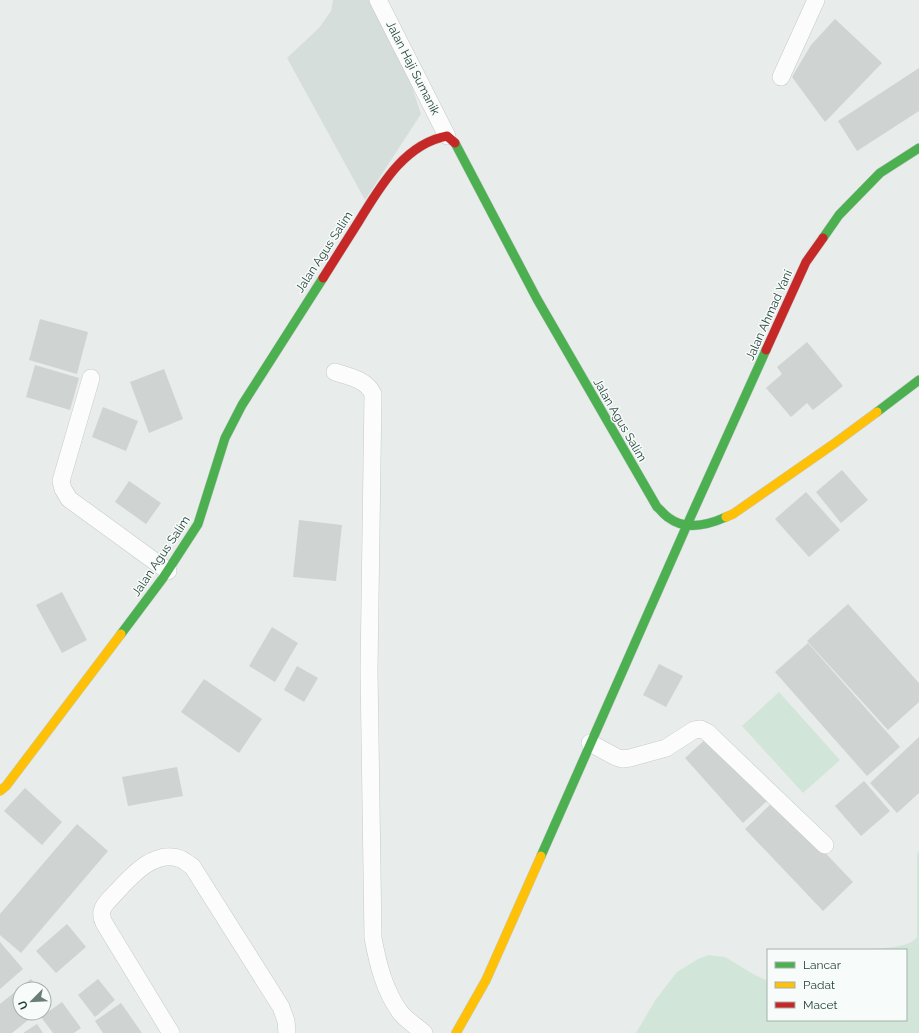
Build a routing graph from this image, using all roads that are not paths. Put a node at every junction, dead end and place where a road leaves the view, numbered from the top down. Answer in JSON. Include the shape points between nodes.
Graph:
{"nodes":[{"id":1,"x":378,"y":0,"type":"edge"},
{"id":2,"x":816,"y":0,"type":"edge"},
{"id":3,"x":781,"y":76,"type":"dead end"},
{"id":4,"x":447,"y":136,"type":"junction"},
{"id":5,"x":919,"y":148,"type":"edge"},
{"id":6,"x":335,"y":372,"type":"dead end"},
{"id":7,"x":91,"y":378,"type":"dead end"},
{"id":8,"x":919,"y":380,"type":"edge"},
{"id":9,"x":687,"y":525,"type":"junction"},
{"id":10,"x":168,"y":571,"type":"junction"},
{"id":11,"x":590,"y":743,"type":"junction"},
{"id":12,"x":0,"y":791,"type":"edge"},
{"id":13,"x":825,"y":844,"type":"dead end"},
{"id":14,"x":171,"y":1033,"type":"edge"},
{"id":15,"x":287,"y":1033,"type":"edge"},
{"id":16,"x":424,"y":1033,"type":"edge"},
{"id":17,"x":456,"y":1033,"type":"edge"}],
"edges":[{"from":1,"to":4,"type":"street","name":"Jalan Haji Sumanik"},
{"from":2,"to":3,"type":"street"},
{"from":4,"to":9,"type":"main road","name":"Jalan Agus Salim","via":[[455,143],[537,300],[657,507],[670,520]]},
{"from":4,"to":10,"type":"main road","name":"Jalan Agus Salim","via":[[437,138],[410,153],[382,183],[242,405],[225,438],[198,524]]},
{"from":5,"to":9,"type":"main road","name":"Jalan Ahmad Yani","via":[[880,173],[839,215],[806,262]]},
{"from":6,"to":16,"type":"street","via":[[367,384],[373,394],[369,670],[373,938],[378,966],[388,991],[400,1013]]},
{"from":7,"to":10,"type":"street","via":[[61,481],[63,489],[69,499]]},
{"from":8,"to":9,"type":"main road","via":[[835,443],[733,514],[703,526]]},
{"from":9,"to":11,"type":"main road","name":"Jalan Ahmad Yani"},
{"from":10,"to":12,"type":"main road","name":"Jalan Agus Salim"},
{"from":11,"to":13,"type":"street","via":[[616,757],[630,758],[666,748],[694,730],[701,729]]},
{"from":11,"to":17,"type":"main road","name":"Jalan Ahmad Yani","via":[[486,980]]},
{"from":14,"to":15,"type":"street","via":[[101,915],[106,902],[145,864],[156,858],[171,857],[192,866],[281,1007]]}]}
